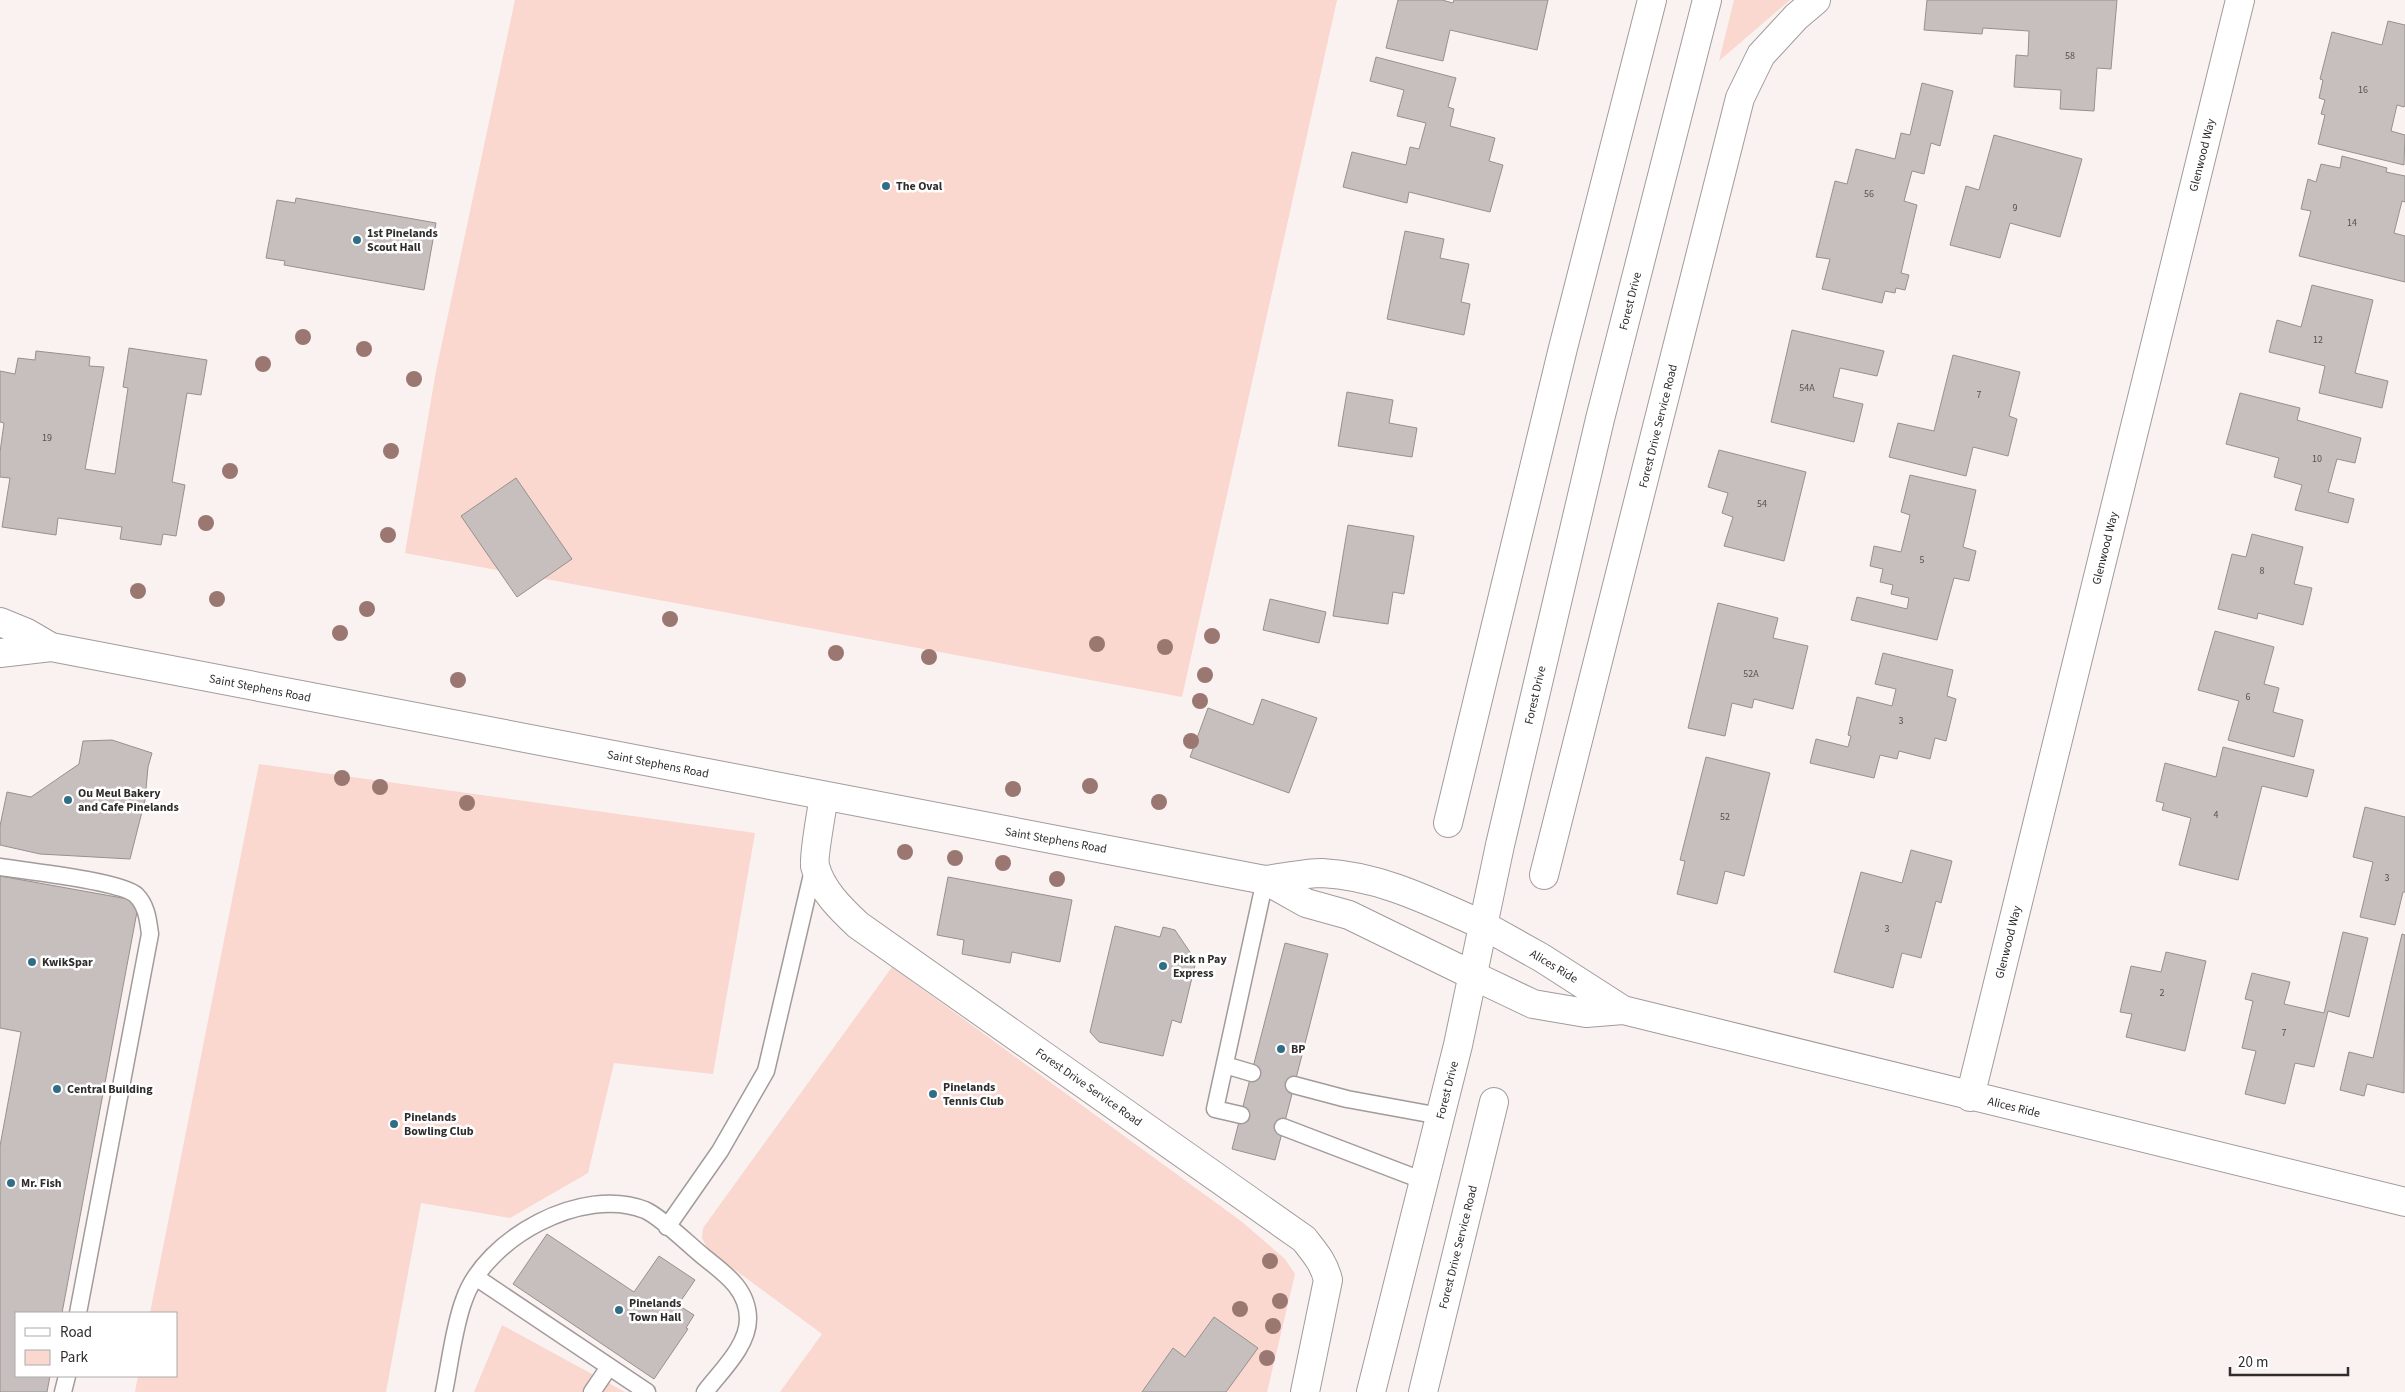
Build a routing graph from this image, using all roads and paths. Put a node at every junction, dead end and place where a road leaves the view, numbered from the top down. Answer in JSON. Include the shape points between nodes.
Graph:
{"nodes":[{"id":1,"x":1652,"y":0,"type":"edge"},
{"id":2,"x":1707,"y":0,"type":"edge"},
{"id":3,"x":1816,"y":0,"type":"edge"},
{"id":4,"x":2240,"y":0,"type":"edge"},
{"id":5,"x":0,"y":622,"type":"edge"},
{"id":6,"x":51,"y":647,"type":"junction"},
{"id":7,"x":0,"y":653,"type":"edge"},
{"id":8,"x":824,"y":796,"type":"junction"},
{"id":9,"x":1448,"y":823,"type":"dead end"},
{"id":10,"x":814,"y":865,"type":"junction"},
{"id":11,"x":0,"y":867,"type":"edge"},
{"id":12,"x":1544,"y":875,"type":"dead end"},
{"id":13,"x":1265,"y":880,"type":"junction"},
{"id":14,"x":1483,"y":925,"type":"junction"},
{"id":15,"x":1472,"y":975,"type":"junction"},
{"id":16,"x":1623,"y":1010,"type":"junction"},
{"id":17,"x":1225,"y":1065,"type":"junction"},
{"id":18,"x":1252,"y":1073,"type":"dead end"},
{"id":19,"x":1294,"y":1085,"type":"dead end"},
{"id":20,"x":1970,"y":1097,"type":"junction"},
{"id":21,"x":1494,"y":1102,"type":"dead end"},
{"id":22,"x":1241,"y":1115,"type":"dead end"},
{"id":23,"x":1440,"y":1116,"type":"junction"},
{"id":24,"x":1283,"y":1127,"type":"dead end"},
{"id":25,"x":1424,"y":1182,"type":"junction"},
{"id":26,"x":2405,"y":1202,"type":"edge"},
{"id":27,"x":667,"y":1226,"type":"junction"},
{"id":28,"x":476,"y":1278,"type":"junction"},
{"id":29,"x":78,"y":1312,"type":"edge"},
{"id":30,"x":609,"y":1367,"type":"junction"},
{"id":31,"x":66,"y":1377,"type":"edge"},
{"id":32,"x":64,"y":1392,"type":"edge"},
{"id":33,"x":444,"y":1392,"type":"edge"},
{"id":34,"x":592,"y":1392,"type":"edge"},
{"id":35,"x":648,"y":1392,"type":"edge"},
{"id":36,"x":705,"y":1392,"type":"edge"},
{"id":37,"x":1305,"y":1392,"type":"edge"},
{"id":38,"x":1371,"y":1392,"type":"edge"},
{"id":39,"x":1423,"y":1392,"type":"edge"}],
"edges":[{"from":1,"to":9,"type":"street"},
{"from":2,"to":14,"type":"street","name":"Forest Drive","via":[[1600,419]]},
{"from":3,"to":12,"type":"street","name":"Forest Drive Service Road","via":[[1761,55],[1740,98]]},
{"from":4,"to":20,"type":"street","name":"Glenwood Way"},
{"from":5,"to":6,"type":"street","name":"Saint Stephens Road"},
{"from":6,"to":7,"type":"street","name":"Saint Stephens Road"},
{"from":6,"to":8,"type":"street","name":"Saint Stephens Road"},
{"from":8,"to":10,"type":"street"},
{"from":8,"to":13,"type":"street","name":"Saint Stephens Road"},
{"from":10,"to":27,"type":"lane","via":[[766,1071],[720,1151]]},
{"from":10,"to":37,"type":"street","name":"Forest Drive Service Road","via":[[837,906],[858,925],[1304,1239],[1324,1264],[1328,1280]]},
{"from":11,"to":29,"type":"lane","via":[[116,886],[136,895],[148,913],[150,934]]},
{"from":13,"to":14,"type":"street","name":"Saint Stephens Road","via":[[1321,873],[1362,877],[1400,888]]},
{"from":13,"to":15,"type":"street","name":"Saint Stephens Road","via":[[1306,903],[1349,915]]},
{"from":13,"to":17,"type":"lane"},
{"from":14,"to":15,"type":"street","name":"Forest Drive"},
{"from":14,"to":16,"type":"street","name":"Alices Ride"},
{"from":15,"to":16,"type":"street","name":"Alices Ride","via":[[1533,1004],[1586,1013]]},
{"from":15,"to":23,"type":"street","name":"Forest Drive"},
{"from":16,"to":20,"type":"street","name":"Alices Ride"},
{"from":17,"to":18,"type":"lane"},
{"from":17,"to":22,"type":"lane","via":[[1215,1109]]},
{"from":19,"to":23,"type":"lane"},
{"from":20,"to":26,"type":"street","name":"Alices Ride"},
{"from":21,"to":39,"type":"street","name":"Forest Drive Service Road"},
{"from":23,"to":25,"type":"street","name":"Forest Drive"},
{"from":24,"to":25,"type":"lane"},
{"from":25,"to":38,"type":"street","name":"Forest Drive"},
{"from":27,"to":28,"type":"lane","via":[[646,1210],[619,1203],[586,1205],[534,1224],[488,1261]]},
{"from":27,"to":36,"type":"lane","via":[[735,1282],[744,1300],[748,1318],[746,1338]]},
{"from":28,"to":30,"type":"lane"},
{"from":28,"to":33,"type":"lane","via":[[464,1299]]},
{"from":30,"to":34,"type":"lane"},
{"from":30,"to":35,"type":"lane"},
{"from":31,"to":32,"type":"lane"}]}
